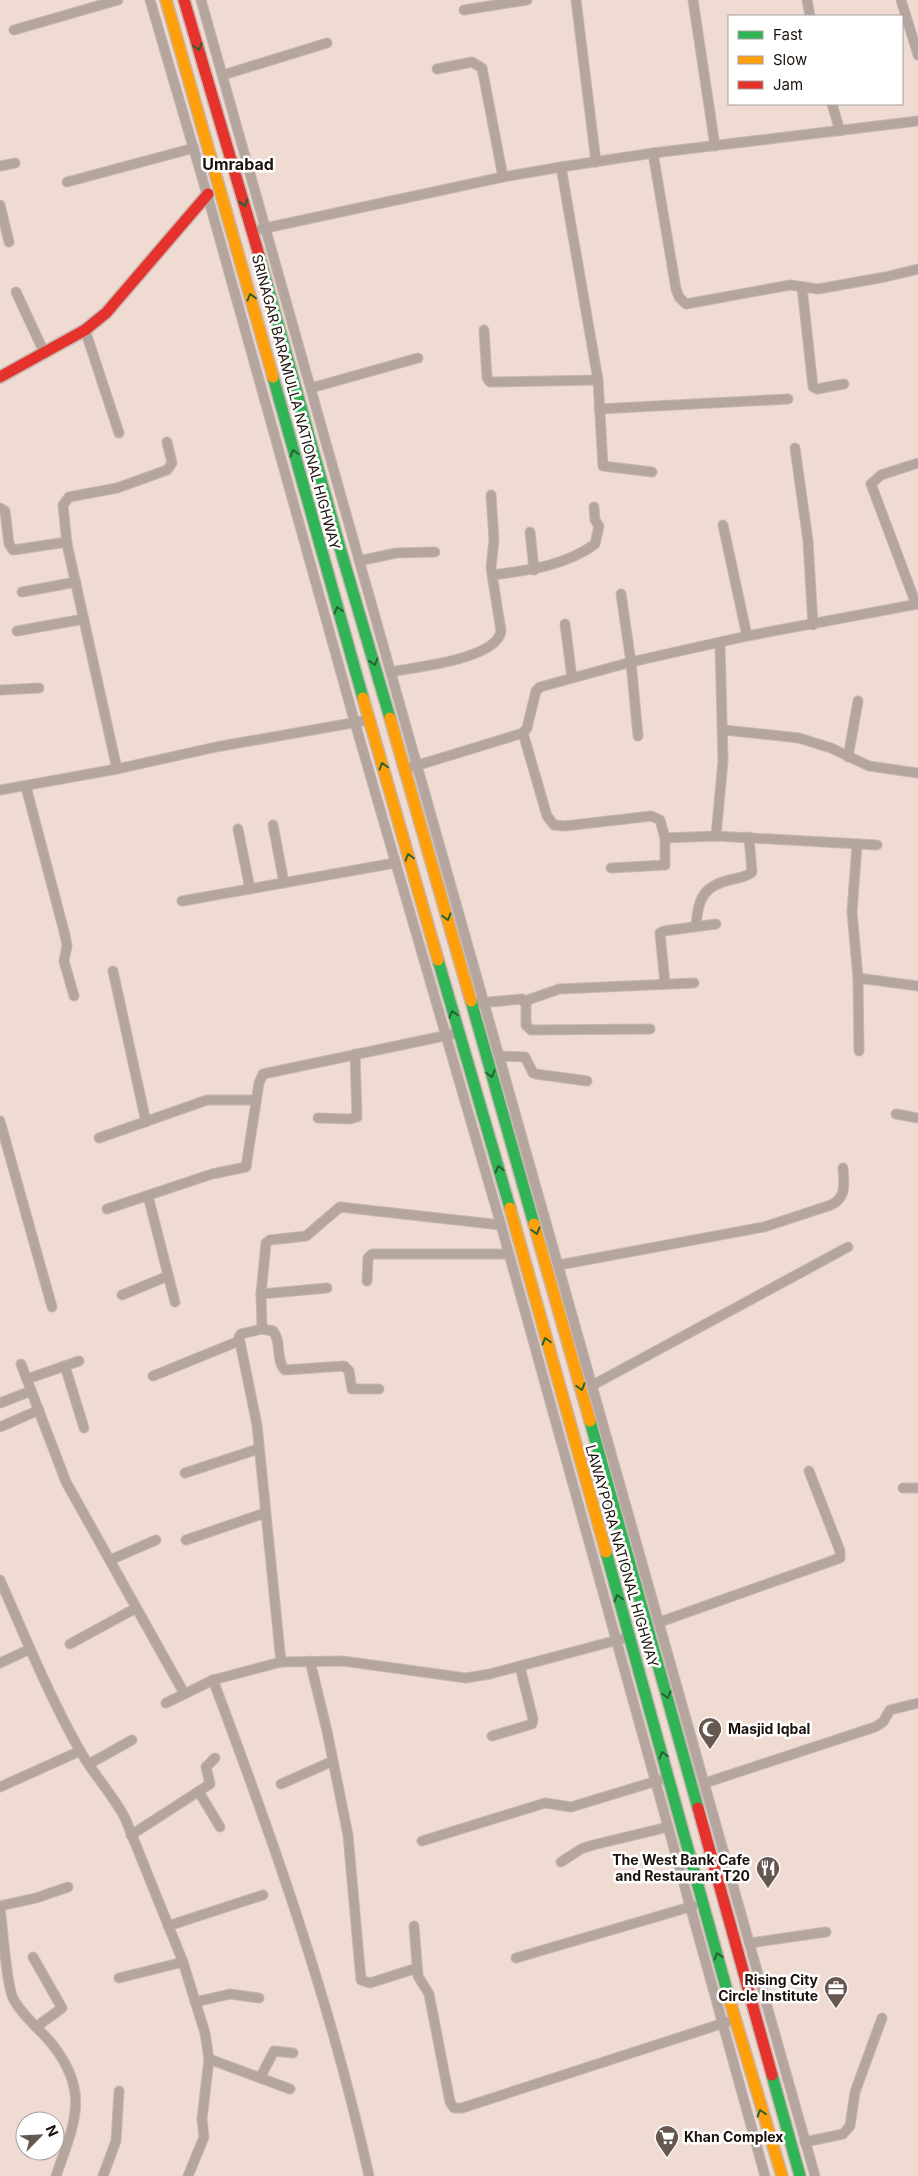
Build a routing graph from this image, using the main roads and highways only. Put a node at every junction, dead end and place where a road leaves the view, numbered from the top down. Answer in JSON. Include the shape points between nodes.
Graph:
{"nodes":[{"id":1,"x":166,"y":0,"type":"edge"},
{"id":2,"x":184,"y":0,"type":"edge"},
{"id":3,"x":208,"y":194,"type":"road end"},
{"id":4,"x":0,"y":377,"type":"edge"},
{"id":5,"x":274,"y":380,"type":"junction"},
{"id":6,"x":260,"y":384,"type":"road end"},
{"id":7,"x":458,"y":1032,"type":"joint"},
{"id":8,"x":474,"y":1084,"type":"junction"},
{"id":9,"x":460,"y":1088,"type":"road end"},
{"id":10,"x":549,"y":1278,"type":"junction"},
{"id":11,"x":530,"y":1284,"type":"junction"},
{"id":12,"x":782,"y":2176,"type":"edge"},
{"id":13,"x":800,"y":2176,"type":"edge"}],
"edges":[{"from":5,"to":1,"type":"main road","name":"SRINAGAR BARAMULLA NATIONAL HIGHWAY","one_way":true},
{"from":2,"to":10,"type":"main road","one_way":true,"via":[[253,232]]},
{"from":3,"to":4,"type":"main road","via":[[106,313],[85,330]]},
{"from":5,"to":6,"type":"main road"},
{"from":7,"to":5,"type":"main road","name":"SRINAGAR BARAMULLA NATIONAL HIGHWAY","one_way":true},
{"from":7,"to":8,"type":"main road","name":"LAWAYPORA NATIONAL HIGHWAY"},
{"from":8,"to":9,"type":"main road"},
{"from":11,"to":8,"type":"main road","name":"LAWAYPORA NATIONAL HIGHWAY","one_way":true},
{"from":10,"to":11,"type":"main road"},
{"from":10,"to":13,"type":"main road","one_way":true},
{"from":12,"to":11,"type":"main road","name":"LAWAYPORA NATIONAL HIGHWAY","one_way":true,"via":[[734,2019]]}]}
